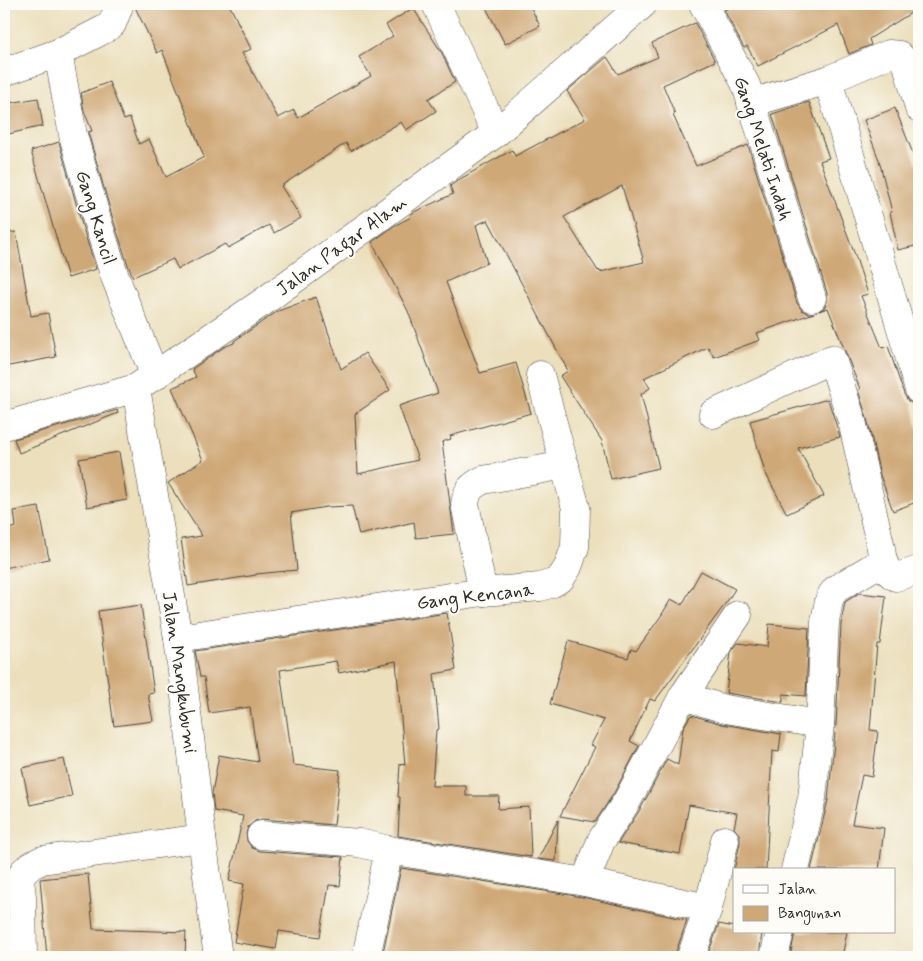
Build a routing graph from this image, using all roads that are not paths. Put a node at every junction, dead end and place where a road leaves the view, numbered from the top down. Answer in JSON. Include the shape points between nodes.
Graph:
{"nodes":[{"id":1,"x":119,"y":4,"type":"edge"},
{"id":2,"x":436,"y":4,"type":"edge"},
{"id":3,"x":643,"y":4,"type":"edge"},
{"id":4,"x":704,"y":4,"type":"edge"},
{"id":5,"x":58,"y":53,"type":"junction"},
{"id":6,"x":4,"y":72,"type":"edge"},
{"id":7,"x":828,"y":80,"type":"junction"},
{"id":8,"x":751,"y":103,"type":"junction"},
{"id":9,"x":919,"y":108,"type":"edge"},
{"id":10,"x":496,"y":133,"type":"junction"},
{"id":11,"x":812,"y":298,"type":"dead end"},
{"id":12,"x":540,"y":375,"type":"dead end"},
{"id":13,"x":146,"y":382,"type":"junction"},
{"id":14,"x":919,"y":390,"type":"edge"},
{"id":15,"x":713,"y":414,"type":"dead end"},
{"id":16,"x":4,"y":426,"type":"edge"},
{"id":17,"x":564,"y":465,"type":"junction"},
{"id":18,"x":883,"y":561,"type":"junction"},
{"id":19,"x":919,"y":570,"type":"edge"},
{"id":20,"x":483,"y":592,"type":"junction"},
{"id":21,"x":738,"y":615,"type":"dead end"},
{"id":22,"x":178,"y":638,"type":"junction"},
{"id":23,"x":683,"y":696,"type":"junction"},
{"id":24,"x":820,"y":724,"type":"junction"},
{"id":25,"x":261,"y":835,"type":"dead end"},
{"id":26,"x":202,"y":838,"type":"junction"},
{"id":27,"x":725,"y":840,"type":"dead end"},
{"id":28,"x":389,"y":850,"type":"junction"},
{"id":29,"x":795,"y":868,"type":"edge"},
{"id":30,"x":585,"y":882,"type":"junction"},
{"id":31,"x":708,"y":908,"type":"junction"},
{"id":32,"x":780,"y":934,"type":"edge"},
{"id":33,"x":23,"y":957,"type":"edge"},
{"id":34,"x":218,"y":957,"type":"edge"},
{"id":35,"x":366,"y":957,"type":"edge"},
{"id":36,"x":691,"y":957,"type":"edge"},
{"id":37,"x":774,"y":957,"type":"edge"}],
"edges":[{"from":1,"to":5,"type":"street","via":[[112,24],[105,30]]},
{"from":2,"to":10,"type":"street"},
{"from":3,"to":10,"type":"street","name":"Jalan Pagar Alam"},
{"from":4,"to":8,"type":"street","name":"Gang Melati Indah","via":[[746,85]]},
{"from":5,"to":6,"type":"street"},
{"from":5,"to":13,"type":"street","name":"Gang Kancil","via":[[73,134]]},
{"from":7,"to":8,"type":"street"},
{"from":7,"to":9,"type":"street","via":[[889,54],[899,55],[907,64]]},
{"from":7,"to":14,"type":"street"},
{"from":8,"to":11,"type":"street","name":"Gang Melati Indah"},
{"from":10,"to":13,"type":"street","name":"Jalan Pagar Alam","via":[[263,302]]},
{"from":12,"to":17,"type":"street","name":"Gang Kencana"},
{"from":13,"to":16,"type":"street","name":"Jalan Pagar Alam"},
{"from":13,"to":22,"type":"street","name":"Jalan Mangkubumi"},
{"from":15,"to":18,"type":"street","via":[[832,358],[852,421]]},
{"from":17,"to":20,"type":"street","name":"Gang Kencana","via":[[576,508],[575,546],[565,572],[561,578],[540,587]]},
{"from":17,"to":20,"type":"street","via":[[483,480],[469,490],[466,504]]},
{"from":18,"to":19,"type":"street","via":[[892,576]]},
{"from":18,"to":24,"type":"street","via":[[836,589],[829,600],[824,622]]},
{"from":20,"to":22,"type":"street","name":"Gang Kencana"},
{"from":21,"to":23,"type":"street"},
{"from":22,"to":26,"type":"street","name":"Jalan Mangkubumi"},
{"from":23,"to":24,"type":"street","via":[[725,709]]},
{"from":23,"to":30,"type":"street","via":[[627,801],[600,840]]},
{"from":24,"to":29,"type":"street","via":[[812,798]]},
{"from":25,"to":28,"type":"street","via":[[359,843]]},
{"from":26,"to":33,"type":"street","via":[[42,860],[24,871],[20,880]]},
{"from":26,"to":34,"type":"street","name":"Jalan Mangkubumi"},
{"from":27,"to":31,"type":"street"},
{"from":28,"to":30,"type":"street"},
{"from":28,"to":35,"type":"street"},
{"from":30,"to":31,"type":"street"},
{"from":31,"to":36,"type":"street"},
{"from":32,"to":37,"type":"street"}]}
